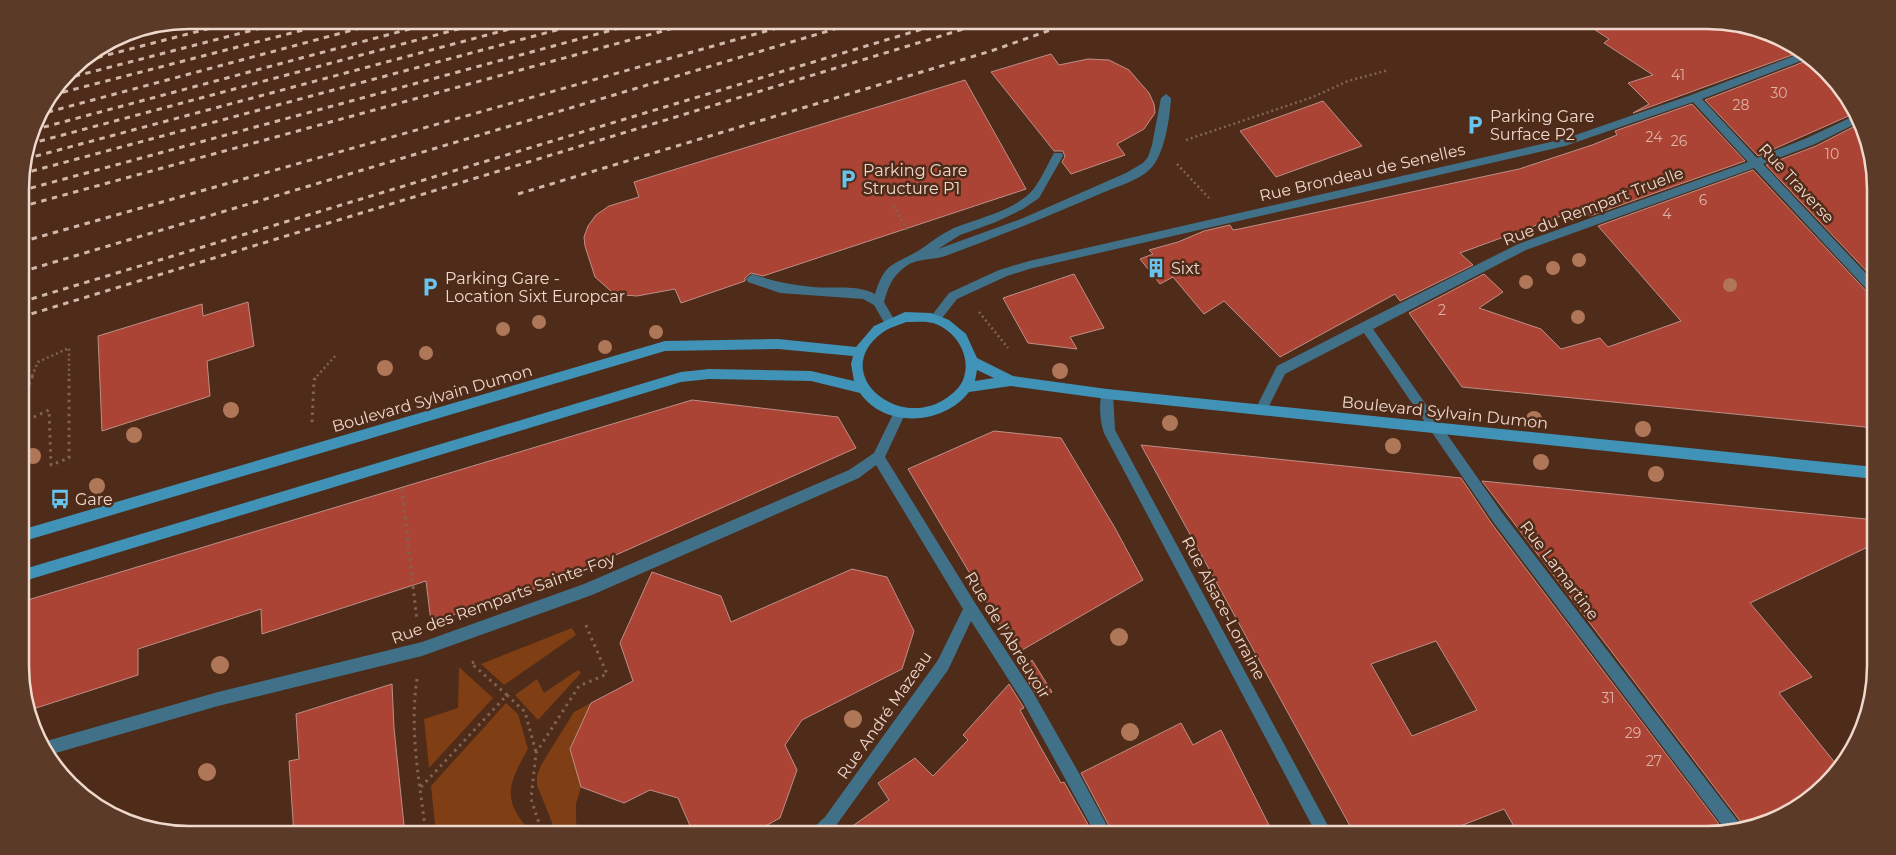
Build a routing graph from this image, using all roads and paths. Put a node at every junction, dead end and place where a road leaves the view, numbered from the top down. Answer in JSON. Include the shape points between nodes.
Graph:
{"nodes":[{"id":1,"x":1799,"y":58,"type":"edge"},
{"id":2,"x":1389,"y":70,"type":"dead end"},
{"id":3,"x":1166,"y":98,"type":"dead end"},
{"id":4,"x":1695,"y":98,"type":"junction"},
{"id":5,"x":1852,"y":121,"type":"edge"},
{"id":6,"x":1182,"y":141,"type":"dead end"},
{"id":7,"x":1058,"y":156,"type":"dead end"},
{"id":8,"x":1175,"y":162,"type":"dead end"},
{"id":9,"x":1756,"y":162,"type":"junction"},
{"id":10,"x":1221,"y":221,"type":"junction"},
{"id":11,"x":920,"y":255,"type":"junction"},
{"id":12,"x":752,"y":279,"type":"dead end"},
{"id":13,"x":1867,"y":282,"type":"edge"},
{"id":14,"x":878,"y":302,"type":"junction"},
{"id":15,"x":976,"y":310,"type":"dead end"},
{"id":16,"x":935,"y":320,"type":"junction"},
{"id":17,"x":889,"y":322,"type":"junction"},
{"id":18,"x":1365,"y":326,"type":"junction"},
{"id":19,"x":1010,"y":351,"type":"dead end"},
{"id":20,"x":859,"y":352,"type":"junction"},
{"id":21,"x":338,"y":354,"type":"dead end"},
{"id":22,"x":972,"y":360,"type":"junction"},
{"id":23,"x":1011,"y":381,"type":"junction"},
{"id":24,"x":29,"y":384,"type":"edge"},
{"id":25,"x":965,"y":387,"type":"junction"},
{"id":26,"x":863,"y":388,"type":"junction"},
{"id":27,"x":1107,"y":394,"type":"junction"},
{"id":28,"x":1261,"y":410,"type":"junction"},
{"id":29,"x":900,"y":412,"type":"junction"},
{"id":30,"x":29,"y":419,"type":"edge"},
{"id":31,"x":312,"y":426,"type":"dead end"},
{"id":32,"x":1433,"y":427,"type":"junction"},
{"id":33,"x":878,"y":457,"type":"junction"},
{"id":34,"x":1867,"y":472,"type":"edge"},
{"id":35,"x":401,"y":483,"type":"dead end"},
{"id":36,"x":29,"y":534,"type":"edge"},
{"id":37,"x":29,"y":574,"type":"edge"},
{"id":38,"x":970,"y":608,"type":"junction"},
{"id":39,"x":583,"y":618,"type":"dead end"},
{"id":40,"x":422,"y":649,"type":"junction"},
{"id":41,"x":479,"y":660,"type":"dead end"},
{"id":42,"x":506,"y":695,"type":"junction"},
{"id":43,"x":50,"y":747,"type":"edge"},
{"id":44,"x":536,"y":753,"type":"junction"},
{"id":45,"x":421,"y":787,"type":"junction"},
{"id":46,"x":1731,"y":824,"type":"edge"},
{"id":47,"x":425,"y":826,"type":"edge"},
{"id":48,"x":540,"y":826,"type":"edge"},
{"id":49,"x":826,"y":826,"type":"edge"},
{"id":50,"x":1099,"y":826,"type":"edge"},
{"id":51,"x":1320,"y":826,"type":"edge"}],
"edges":[{"from":1,"to":4,"type":"street","name":"Rue Brondeau de Senelles"},
{"from":2,"to":6,"type":"path","via":[[1348,81],[1313,97]]},
{"from":3,"to":11,"type":"street","via":[[1157,144],[1147,166],[1025,222],[942,252]]},
{"from":4,"to":9,"type":"street","name":"Rue Traverse"},
{"from":4,"to":10,"type":"street","name":"Rue Brondeau de Senelles","via":[[1565,142]]},
{"from":5,"to":9,"type":"street","name":"Rue du Rempart Truelle","via":[[1811,141]]},
{"from":7,"to":11,"type":"street","via":[[1035,195],[992,219],[956,232]]},
{"from":8,"to":10,"type":"path","via":[[1206,194]]},
{"from":9,"to":13,"type":"street","name":"Rue Traverse"},
{"from":9,"to":18,"type":"street","name":"Rue du Rempart Truelle","via":[[1522,247]]},
{"from":10,"to":16,"type":"street","name":"Rue Brondeau de Senelles","via":[[1002,273],[954,296]]},
{"from":11,"to":14,"type":"street","via":[[886,277]]},
{"from":12,"to":14,"type":"street","via":[[780,288],[858,293]]},
{"from":14,"to":17,"type":"street"},
{"from":15,"to":19,"type":"path"},
{"from":16,"to":17,"type":"street","via":[[904,317]]},
{"from":16,"to":22,"type":"street","via":[[951,327],[963,338]]},
{"from":17,"to":20,"type":"street","via":[[876,329]]},
{"from":18,"to":28,"type":"street","name":"Rue du Rempart Truelle","via":[[1281,370]]},
{"from":18,"to":32,"type":"street","name":"Rue Lamartine"},
{"from":20,"to":26,"type":"street","via":[[857,370]]},
{"from":20,"to":36,"type":"street","name":"Boulevard Sylvain Dumon","via":[[778,344],[665,346]]},
{"from":21,"to":31,"type":"path","via":[[314,380]]},
{"from":22,"to":23,"type":"street","name":"Boulevard Sylvain Dumon"},
{"from":22,"to":25,"type":"street","via":[[971,374]]},
{"from":23,"to":25,"type":"street","name":"Boulevard Sylvain Dumon"},
{"from":23,"to":27,"type":"street","name":"Boulevard Sylvain Dumon"},
{"from":24,"to":30,"type":"path","via":[[38,362],[70,348],[69,458],[51,465],[49,410]]},
{"from":25,"to":29,"type":"street","via":[[941,408],[928,412]]},
{"from":26,"to":29,"type":"street","via":[[878,403]]},
{"from":26,"to":37,"type":"street","via":[[812,376],[709,374],[681,377]]},
{"from":27,"to":28,"type":"street","name":"Boulevard Sylvain Dumon"},
{"from":27,"to":51,"type":"street","name":"Rue Alsace-Lorraine","via":[[1109,431]]},
{"from":28,"to":32,"type":"street","name":"Boulevard Sylvain Dumon"},
{"from":29,"to":33,"type":"street","name":"Rue des Remparts Sainte-Foy"},
{"from":32,"to":34,"type":"street","name":"Boulevard Sylvain Dumon"},
{"from":32,"to":46,"type":"street","name":"Rue Lamartine","via":[[1534,567]]},
{"from":33,"to":38,"type":"street","name":"Rue de l'Abreuvoir"},
{"from":33,"to":40,"type":"street","name":"Rue des Remparts Sainte-Foy","via":[[854,474],[587,590]]},
{"from":35,"to":40,"type":"path"},
{"from":38,"to":49,"type":"street","name":"Rue André Mazeau","via":[[943,665]]},
{"from":38,"to":50,"type":"street","name":"Rue de l'Abreuvoir","via":[[1028,697]]},
{"from":39,"to":44,"type":"path","via":[[607,674],[580,686]]},
{"from":40,"to":43,"type":"street","name":"Rue des Remparts Sainte-Foy","via":[[218,699]]},
{"from":40,"to":45,"type":"path","via":[[412,702]]},
{"from":41,"to":42,"type":"path","via":[[471,663]]},
{"from":42,"to":44,"type":"path","via":[[524,712]]},
{"from":42,"to":45,"type":"path"},
{"from":44,"to":48,"type":"path","via":[[531,799]]},
{"from":45,"to":47,"type":"path"}]}
